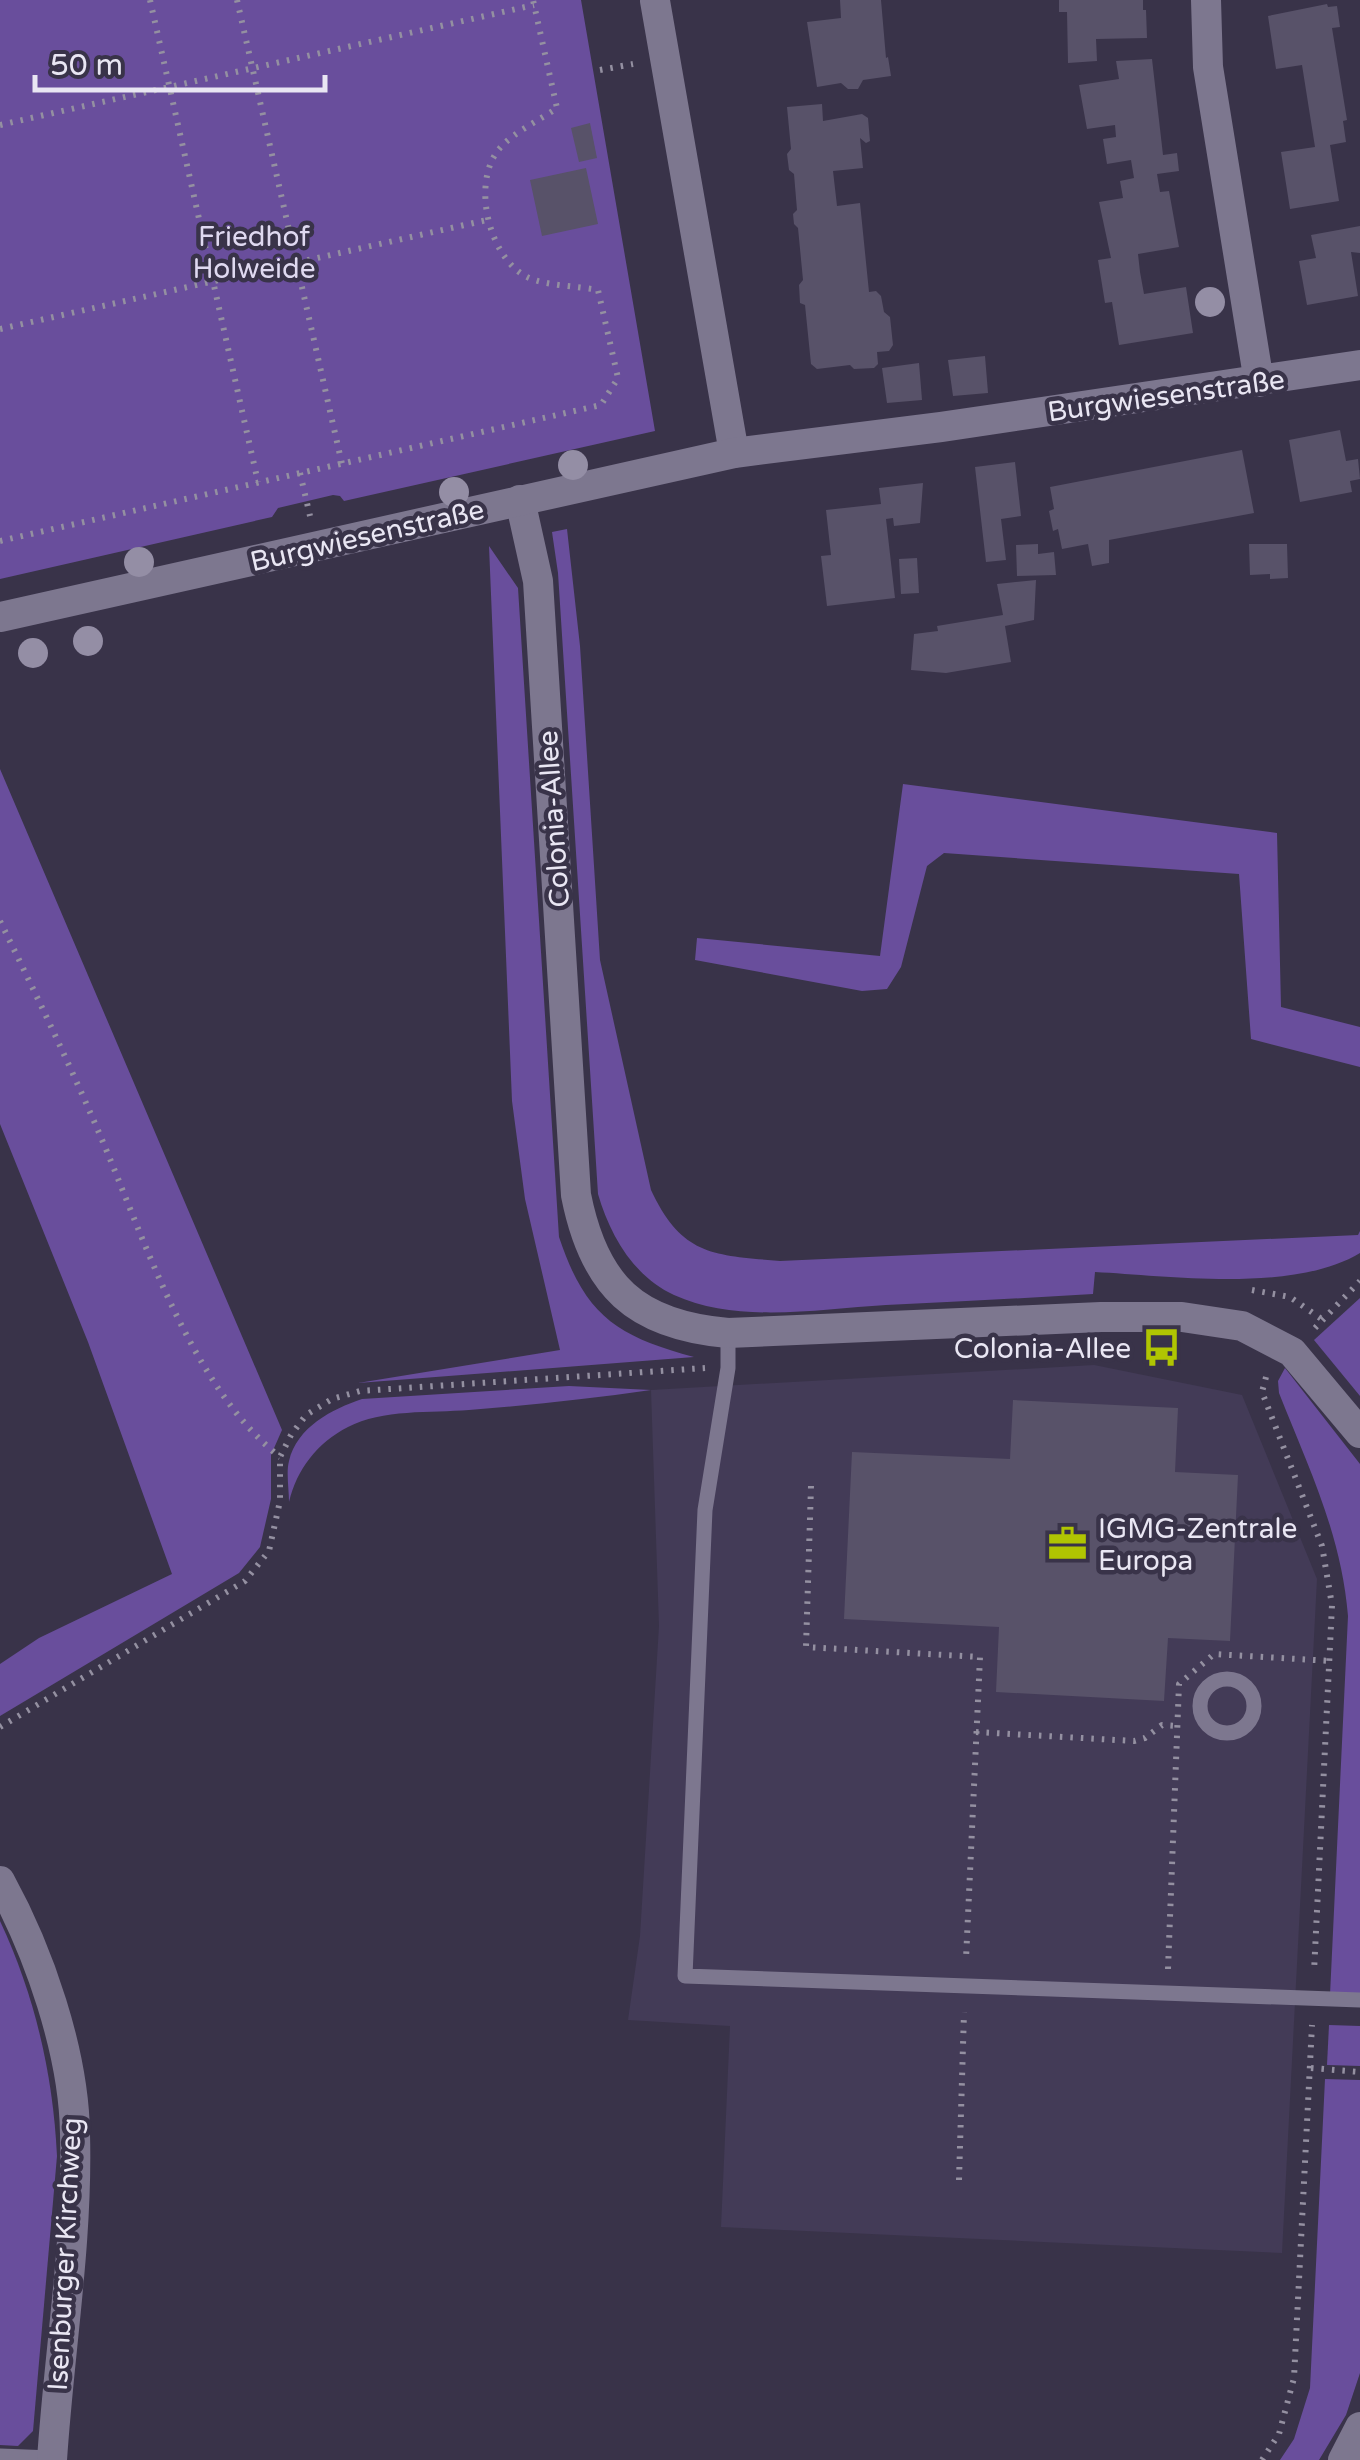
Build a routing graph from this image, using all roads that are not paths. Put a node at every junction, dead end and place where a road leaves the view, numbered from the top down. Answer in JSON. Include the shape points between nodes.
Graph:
{"nodes":[{"id":1,"x":1206,"y":0,"type":"edge"},
{"id":2,"x":655,"y":1,"type":"edge"},
{"id":3,"x":1360,"y":365,"type":"edge"},
{"id":4,"x":1259,"y":382,"type":"junction"},
{"id":5,"x":734,"y":452,"type":"junction"},
{"id":6,"x":520,"y":500,"type":"junction"},
{"id":7,"x":0,"y":617,"type":"edge"},
{"id":8,"x":728,"y":1333,"type":"junction"},
{"id":9,"x":1360,"y":1434,"type":"edge"},
{"id":10,"x":0,"y":1881,"type":"edge"},
{"id":11,"x":1360,"y":2000,"type":"edge"},
{"id":12,"x":1360,"y":2428,"type":"edge"},
{"id":13,"x":0,"y":2456,"type":"edge"},
{"id":14,"x":52,"y":2459,"type":"edge"},
{"id":15,"x":1343,"y":2460,"type":"edge"}],
"edges":[{"from":1,"to":4,"type":"street","via":[[1208,67]]},
{"from":2,"to":5,"type":"street"},
{"from":3,"to":4,"type":"street","name":"Burgwiesenstraße"},
{"from":4,"to":5,"type":"street","name":"Burgwiesenstraße"},
{"from":5,"to":6,"type":"street","name":"Burgwiesenstraße"},
{"from":6,"to":7,"type":"street","name":"Burgwiesenstraße"},
{"from":6,"to":8,"type":"street","name":"Colonia-Allee","via":[[538,581],[583,1230],[597,1264],[623,1296],[658,1319]]},
{"from":8,"to":9,"type":"street","name":"Colonia-Allee","via":[[1182,1317],[1242,1326],[1292,1352]]},
{"from":8,"to":11,"type":"lane","via":[[705,1510],[685,1976]]},
{"from":10,"to":14,"type":"street","name":"Isenburger Kirchweg","via":[[40,1964],[76,2132]]},
{"from":12,"to":15,"type":"street"},
{"from":13,"to":14,"type":"lane"}]}
